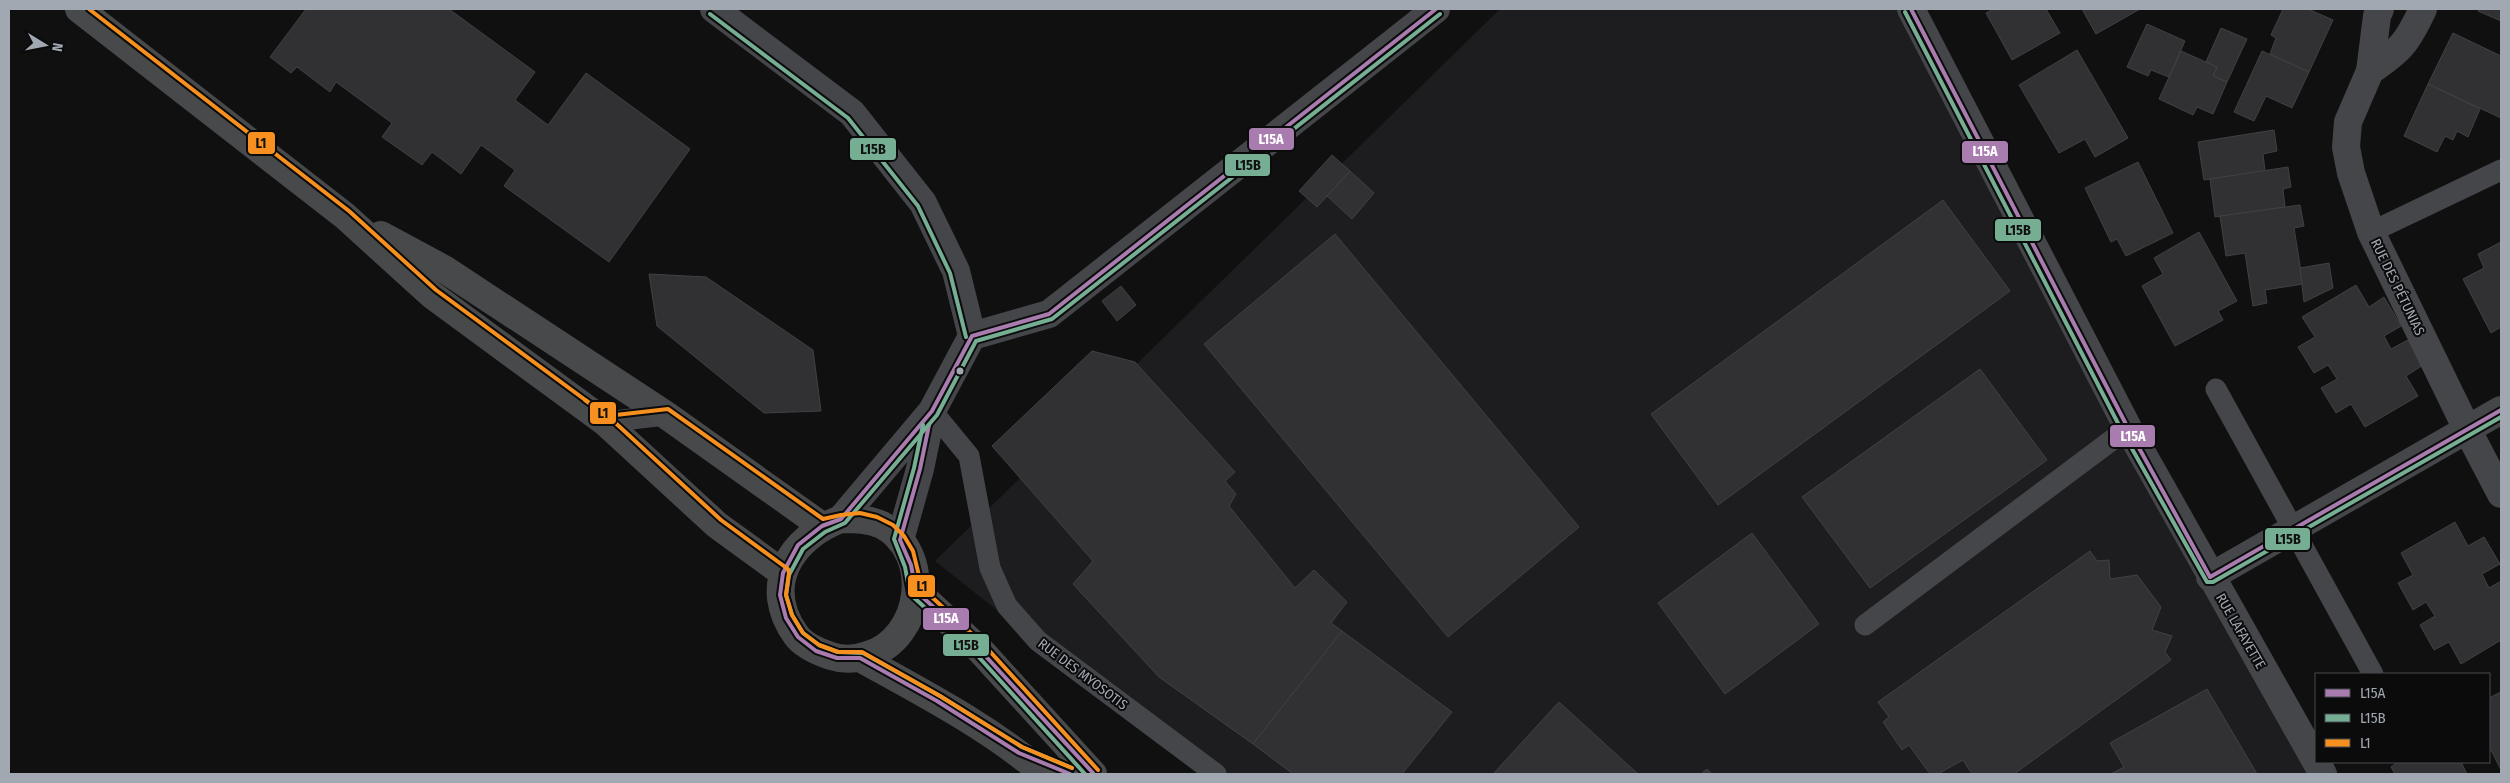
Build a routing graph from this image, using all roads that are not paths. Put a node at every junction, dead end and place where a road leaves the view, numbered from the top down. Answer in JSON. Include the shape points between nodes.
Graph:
{"nodes":[{"id":1,"x":79,"y":9,"type":"edge"},
{"id":2,"x":714,"y":9,"type":"edge"},
{"id":3,"x":1436,"y":9,"type":"edge"},
{"id":4,"x":1911,"y":9,"type":"edge"},
{"id":5,"x":2380,"y":9,"type":"edge"},
{"id":6,"x":2423,"y":9,"type":"edge"},
{"id":7,"x":2370,"y":71,"type":"junction"},
{"id":8,"x":2501,"y":170,"type":"edge"},
{"id":9,"x":345,"y":216,"type":"junction"},
{"id":10,"x":2371,"y":232,"type":"junction"},
{"id":11,"x":972,"y":336,"type":"junction"},
{"id":12,"x":2216,"y":389,"type":"dead end"},
{"id":13,"x":2501,"y":410,"type":"edge"},
{"id":14,"x":932,"y":411,"type":"junction"},
{"id":15,"x":666,"y":415,"type":"junction"},
{"id":16,"x":605,"y":422,"type":"junction"},
{"id":17,"x":2128,"y":428,"type":"junction"},
{"id":18,"x":2467,"y":429,"type":"junction"},
{"id":19,"x":2501,"y":494,"type":"edge"},
{"id":20,"x":832,"y":523,"type":"junction"},
{"id":21,"x":2292,"y":530,"type":"junction"},
{"id":22,"x":900,"y":540,"type":"junction"},
{"id":23,"x":783,"y":573,"type":"junction"},
{"id":24,"x":2210,"y":577,"type":"junction"},
{"id":25,"x":916,"y":591,"type":"junction"},
{"id":26,"x":1865,"y":625,"type":"dead end"},
{"id":27,"x":860,"y":658,"type":"junction"},
{"id":28,"x":2371,"y":673,"type":"edge"},
{"id":29,"x":1019,"y":753,"type":"junction"},
{"id":30,"x":2315,"y":760,"type":"edge"},
{"id":31,"x":2317,"y":763,"type":"edge"},
{"id":32,"x":1044,"y":774,"type":"edge"},
{"id":33,"x":1070,"y":774,"type":"edge"},
{"id":34,"x":1093,"y":774,"type":"edge"},
{"id":35,"x":1216,"y":774,"type":"edge"},
{"id":36,"x":2323,"y":774,"type":"edge"}],
"edges":[{"from":1,"to":9,"type":"main road"},
{"from":2,"to":11,"type":"street","via":[[858,120],[923,203],[956,271]]},
{"from":3,"to":11,"type":"street","via":[[1050,314]]},
{"from":4,"to":17,"type":"street","name":"RUE LAFAYETTE"},
{"from":5,"to":7,"type":"street","name":"RUE DES PÉTUNIAS"},
{"from":6,"to":7,"type":"street","via":[[2409,38],[2394,54]]},
{"from":7,"to":10,"type":"street","name":"RUE DES PÉTUNIAS","via":[[2348,122],[2346,147],[2351,173]]},
{"from":8,"to":10,"type":"lane"},
{"from":9,"to":15,"type":"main road","via":[[444,269]]},
{"from":9,"to":16,"type":"main road","via":[[432,295]]},
{"from":10,"to":18,"type":"street","name":"RUE DES PÉTUNIAS"},
{"from":11,"to":14,"type":"street"},
{"from":12,"to":21,"type":"lane"},
{"from":13,"to":18,"type":"street"},
{"from":14,"to":20,"type":"street"},
{"from":14,"to":22,"type":"street"},
{"from":14,"to":35,"type":"lane","name":"RUE DES MYOSOTIS","via":[[968,456],[990,568],[1007,606],[1038,641]]},
{"from":15,"to":16,"type":"lane"},
{"from":15,"to":20,"type":"main road"},
{"from":16,"to":23,"type":"main road","via":[[717,525]]},
{"from":17,"to":24,"type":"street","name":"RUE LAFAYETTE"},
{"from":17,"to":26,"type":"lane"},
{"from":18,"to":19,"type":"street","name":"RUE DES PÉTUNIAS"},
{"from":18,"to":21,"type":"street"},
{"from":20,"to":22,"type":"main road","via":[[862,519],[882,525]]},
{"from":20,"to":23,"type":"main road","via":[[798,545]]},
{"from":21,"to":24,"type":"street"},
{"from":21,"to":28,"type":"lane"},
{"from":22,"to":25,"type":"main road","via":[[910,556]]},
{"from":23,"to":27,"type":"main road","via":[[780,595],[786,618],[798,637],[823,654]]},
{"from":24,"to":30,"type":"street","name":"RUE LAFAYETTE"},
{"from":25,"to":27,"type":"main road","via":[[906,627],[886,647]]},
{"from":25,"to":34,"type":"main road","via":[[980,650]]},
{"from":27,"to":29,"type":"main road","via":[[937,701]]},
{"from":29,"to":32,"type":"main road"},
{"from":29,"to":33,"type":"lane"},
{"from":31,"to":36,"type":"street","name":"RUE LAFAYETTE"}]}
